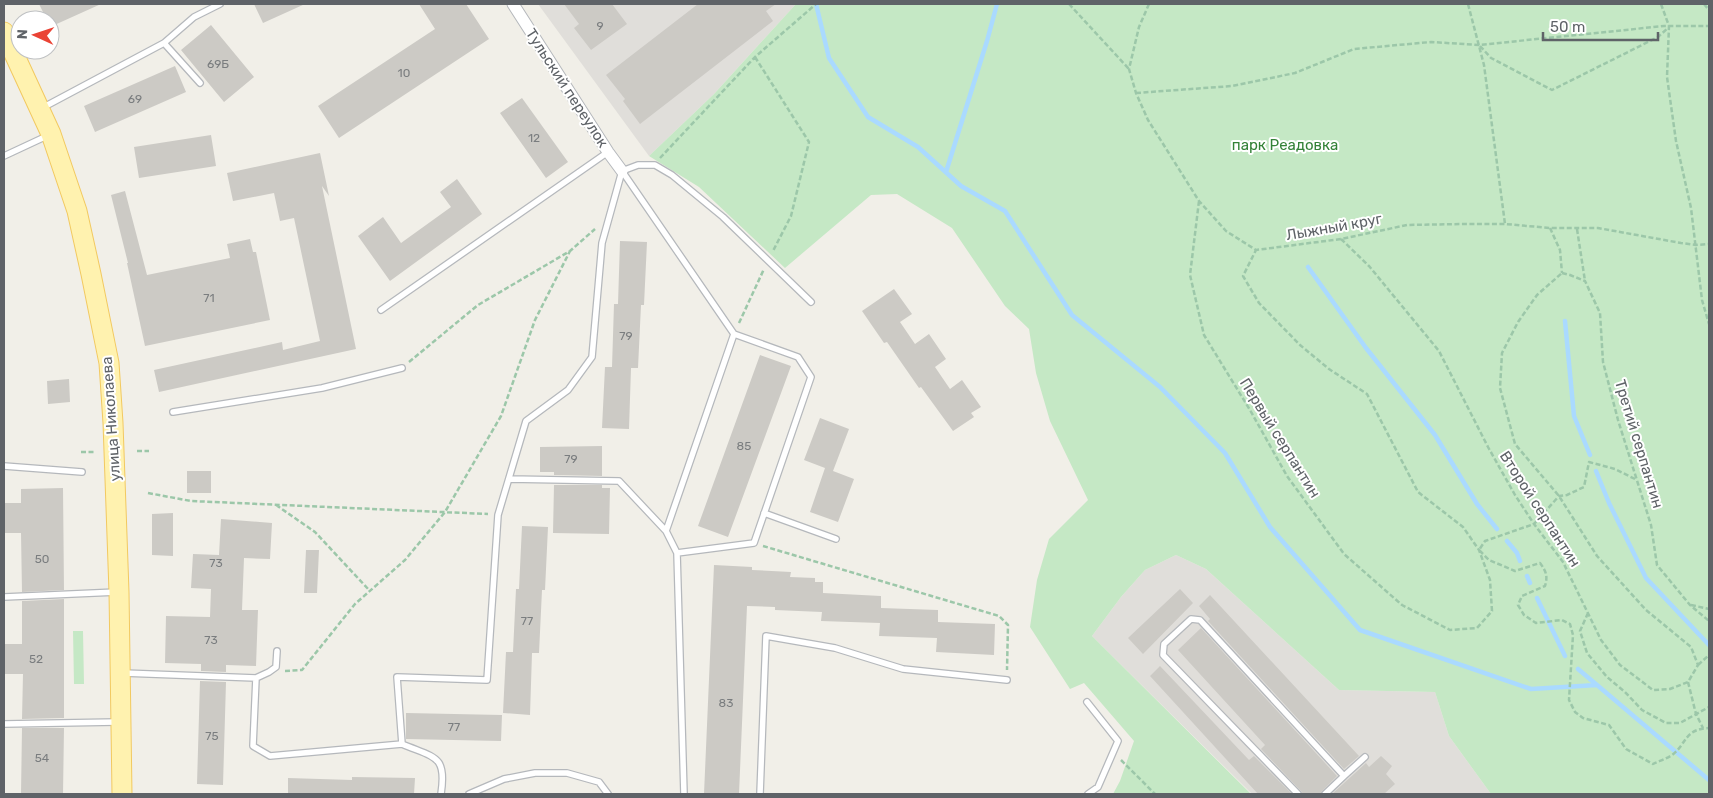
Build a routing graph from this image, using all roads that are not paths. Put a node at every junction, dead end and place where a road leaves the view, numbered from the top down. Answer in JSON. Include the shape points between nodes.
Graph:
{"nodes":[{"id":1,"x":220,"y":4,"type":"edge"},
{"id":2,"x":513,"y":4,"type":"edge"},
{"id":3,"x":4,"y":32,"type":"edge"},
{"id":4,"x":164,"y":43,"type":"junction"},
{"id":5,"x":200,"y":83,"type":"dead end"},
{"id":6,"x":40,"y":109,"type":"junction"},
{"id":7,"x":51,"y":134,"type":"junction"},
{"id":8,"x":608,"y":152,"type":"junction"},
{"id":9,"x":4,"y":156,"type":"edge"},
{"id":10,"x":622,"y":171,"type":"junction"},
{"id":11,"x":811,"y":302,"type":"dead end"},
{"id":12,"x":381,"y":310,"type":"dead end"},
{"id":13,"x":734,"y":334,"type":"junction"},
{"id":14,"x":402,"y":368,"type":"road end"},
{"id":15,"x":173,"y":412,"type":"dead end"},
{"id":16,"x":4,"y":466,"type":"edge"},
{"id":17,"x":82,"y":472,"type":"dead end"},
{"id":18,"x":509,"y":479,"type":"junction"},
{"id":19,"x":764,"y":513,"type":"junction"},
{"id":20,"x":666,"y":531,"type":"junction"},
{"id":21,"x":836,"y":539,"type":"dead end"},
{"id":22,"x":677,"y":553,"type":"junction"},
{"id":23,"x":120,"y":592,"type":"junction"},
{"id":24,"x":4,"y":596,"type":"edge"},
{"id":25,"x":277,"y":651,"type":"dead end"},
{"id":26,"x":121,"y":673,"type":"junction"},
{"id":27,"x":256,"y":678,"type":"junction"},
{"id":28,"x":1007,"y":680,"type":"road end"},
{"id":29,"x":1087,"y":702,"type":"dead end"},
{"id":30,"x":122,"y":722,"type":"junction"},
{"id":31,"x":4,"y":724,"type":"edge"},
{"id":32,"x":402,"y":744,"type":"junction"},
{"id":33,"x":1365,"y":757,"type":"dead end"},
{"id":34,"x":1344,"y":776,"type":"junction"},
{"id":35,"x":122,"y":794,"type":"edge"},
{"id":36,"x":441,"y":794,"type":"edge"},
{"id":37,"x":470,"y":794,"type":"edge"},
{"id":38,"x":608,"y":794,"type":"edge"},
{"id":39,"x":684,"y":794,"type":"edge"},
{"id":40,"x":760,"y":794,"type":"edge"},
{"id":41,"x":1088,"y":794,"type":"edge"},
{"id":42,"x":1298,"y":794,"type":"edge"},
{"id":43,"x":1325,"y":794,"type":"edge"}],
"edges":[{"from":1,"to":4,"type":"lane","via":[[194,18]]},
{"from":2,"to":8,"type":"street","name":"Тульский переулок"},
{"from":3,"to":6,"type":"main road","name":"улица Николаева"},
{"from":4,"to":5,"type":"lane"},
{"from":4,"to":6,"type":"lane"},
{"from":6,"to":7,"type":"main road","name":"улица Николаева"},
{"from":7,"to":9,"type":"lane"},
{"from":7,"to":23,"type":"main road","name":"улица Николаева","via":[[77,211],[109,363]]},
{"from":8,"to":10,"type":"street","name":"Тульский переулок"},
{"from":8,"to":12,"type":"lane"},
{"from":10,"to":11,"type":"lane","via":[[638,165],[655,165],[672,175],[716,211]]},
{"from":10,"to":13,"type":"lane"},
{"from":10,"to":18,"type":"lane","via":[[602,243],[592,357],[568,390],[526,421]]},
{"from":13,"to":19,"type":"lane","via":[[798,357],[811,377]]},
{"from":13,"to":20,"type":"lane"},
{"from":14,"to":15,"type":"lane","via":[[322,388]]},
{"from":16,"to":17,"type":"lane"},
{"from":18,"to":20,"type":"lane","via":[[620,481]]},
{"from":18,"to":32,"type":"lane","via":[[498,514],[487,680],[397,678]]},
{"from":19,"to":21,"type":"lane"},
{"from":19,"to":22,"type":"lane","via":[[754,543]]},
{"from":20,"to":22,"type":"lane"},
{"from":22,"to":39,"type":"lane"},
{"from":23,"to":24,"type":"lane"},
{"from":23,"to":26,"type":"main road","name":"улица Николаева"},
{"from":25,"to":27,"type":"lane","via":[[276,666]]},
{"from":26,"to":27,"type":"lane"},
{"from":26,"to":30,"type":"main road","name":"улица Николаева"},
{"from":27,"to":32,"type":"lane","via":[[253,746],[270,756]]},
{"from":28,"to":40,"type":"lane","via":[[903,669],[835,648],[766,636]]},
{"from":29,"to":41,"type":"lane","via":[[1118,741],[1098,787]]},
{"from":30,"to":31,"type":"lane"},
{"from":30,"to":35,"type":"main road","name":"улица Николаева"},
{"from":32,"to":36,"type":"lane","via":[[440,762]]},
{"from":33,"to":34,"type":"lane"},
{"from":34,"to":42,"type":"lane","via":[[1200,620],[1191,619],[1164,644],[1163,655]]},
{"from":34,"to":43,"type":"lane"},
{"from":37,"to":38,"type":"lane","via":[[504,779],[535,773],[567,773],[599,782]]}]}
